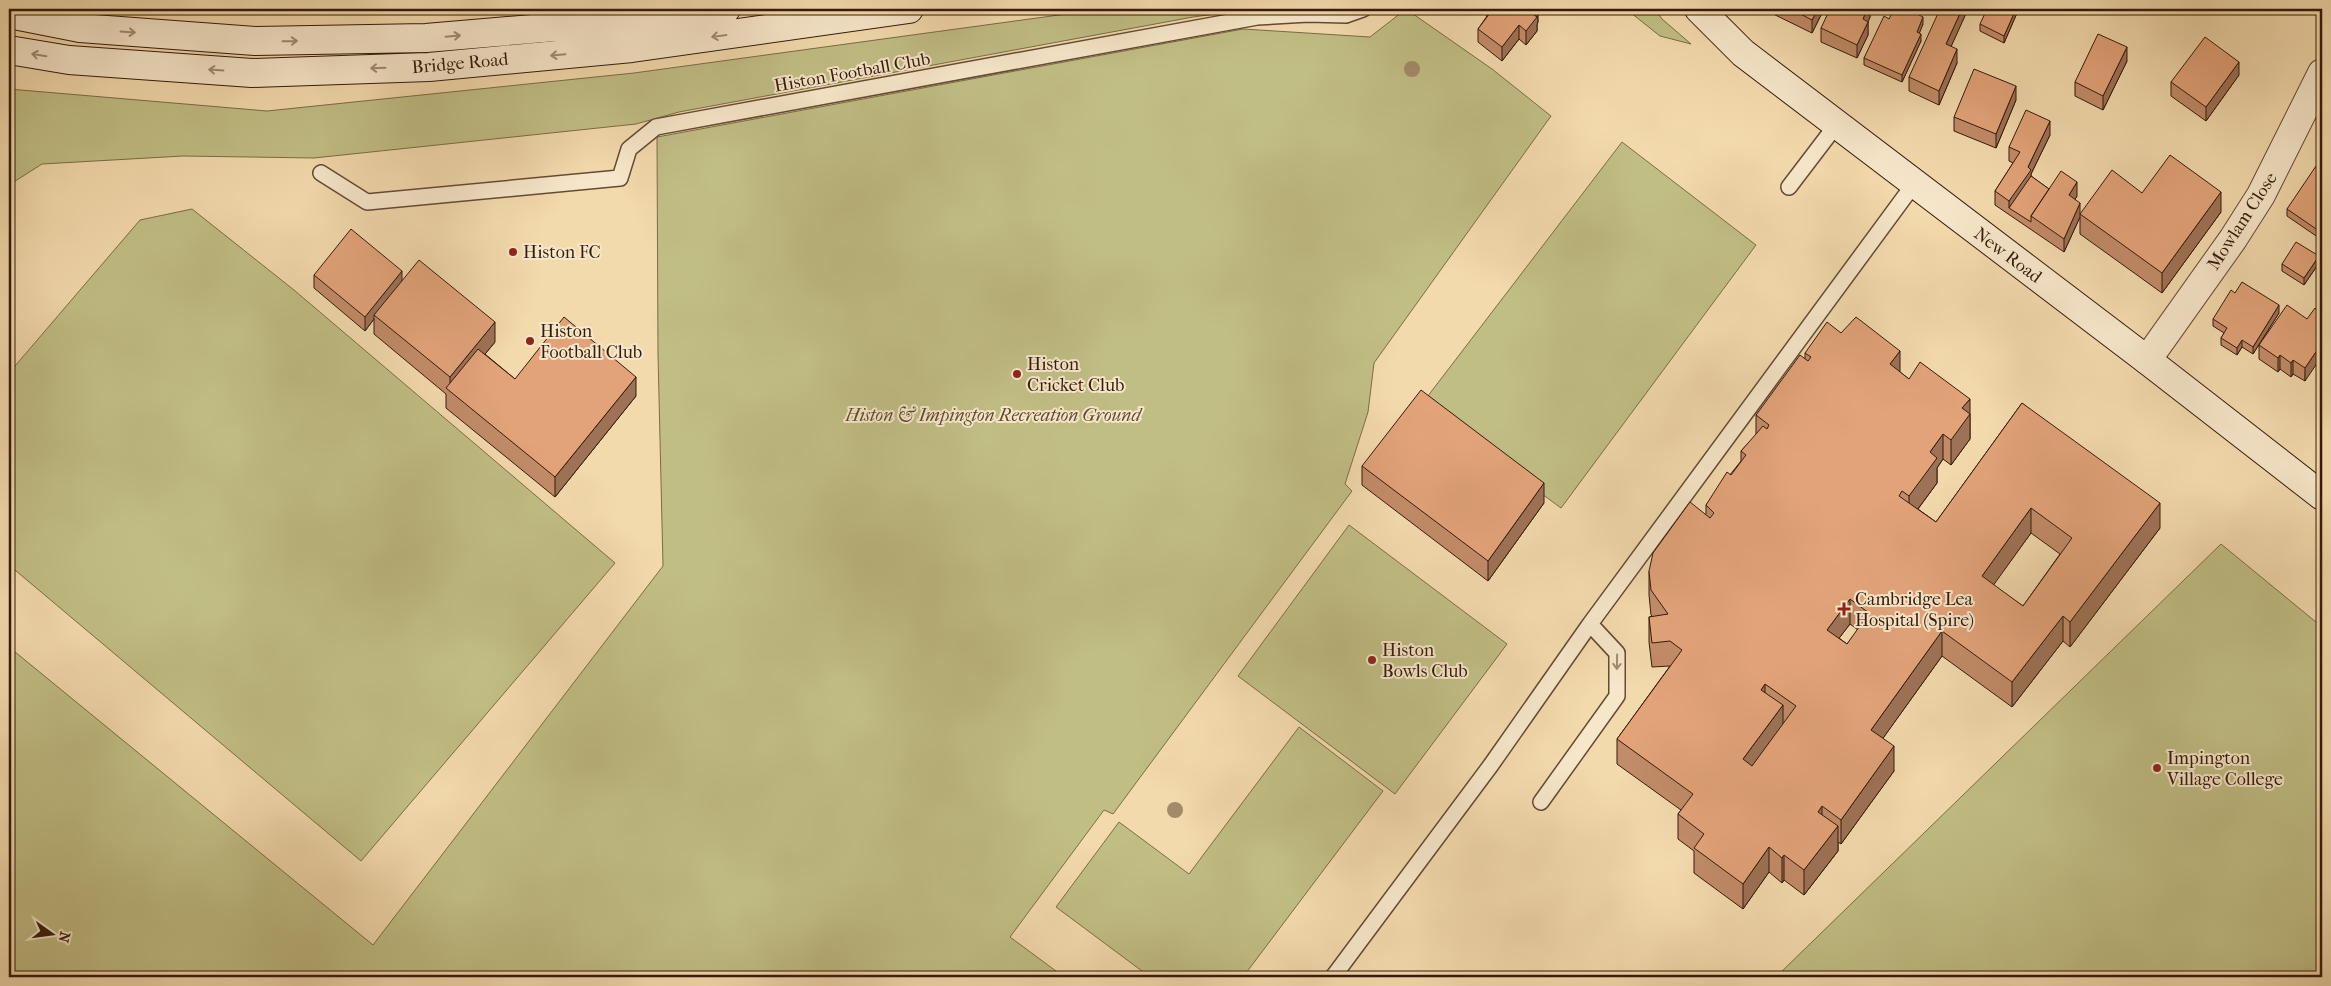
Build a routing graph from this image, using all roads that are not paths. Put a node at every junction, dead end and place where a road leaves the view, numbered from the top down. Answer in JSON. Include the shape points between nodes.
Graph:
{"nodes":[{"id":1,"x":726,"y":9,"type":"edge"},
{"id":2,"x":909,"y":9,"type":"edge"},
{"id":3,"x":1363,"y":9,"type":"edge"},
{"id":4,"x":1699,"y":9,"type":"edge"},
{"id":5,"x":9,"y":14,"type":"edge"},
{"id":6,"x":9,"y":50,"type":"edge"},
{"id":7,"x":2322,"y":73,"type":"edge"},
{"id":8,"x":1838,"y":124,"type":"junction"},
{"id":9,"x":321,"y":173,"type":"dead end"},
{"id":10,"x":1914,"y":184,"type":"junction"},
{"id":11,"x":1789,"y":187,"type":"dead end"},
{"id":12,"x":2147,"y":360,"type":"junction"},
{"id":13,"x":2322,"y":496,"type":"edge"},
{"id":14,"x":1590,"y":624,"type":"junction"},
{"id":15,"x":1540,"y":802,"type":"dead end"},
{"id":16,"x":1333,"y":977,"type":"edge"}],
"edges":[{"from":5,"to":1,"type":"main road","name":"Bridge Road","one_way":true,"via":[[80,28],[255,41],[426,38]]},
{"from":2,"to":6,"type":"main road","name":"Bridge Road","one_way":true,"via":[[632,48],[429,67],[252,73],[69,60]]},
{"from":3,"to":9,"type":"lane","name":"Histon Football Club","via":[[1346,15],[1308,14],[1248,19],[656,127],[629,149],[620,178],[367,202]]},
{"from":4,"to":8,"type":"main road","name":"New Road","via":[[1744,53]]},
{"from":7,"to":12,"type":"main road","name":"Mowlam Close","via":[[2261,195]]},
{"from":8,"to":10,"type":"main road","name":"New Road"},
{"from":8,"to":11,"type":"lane"},
{"from":10,"to":12,"type":"main road","name":"New Road"},
{"from":10,"to":14,"type":"lane"},
{"from":12,"to":13,"type":"main road","name":"New Road"},
{"from":14,"to":15,"type":"lane","one_way":true,"via":[[1617,654],[1617,696]]},
{"from":14,"to":16,"type":"lane","via":[[1491,765]]}]}
